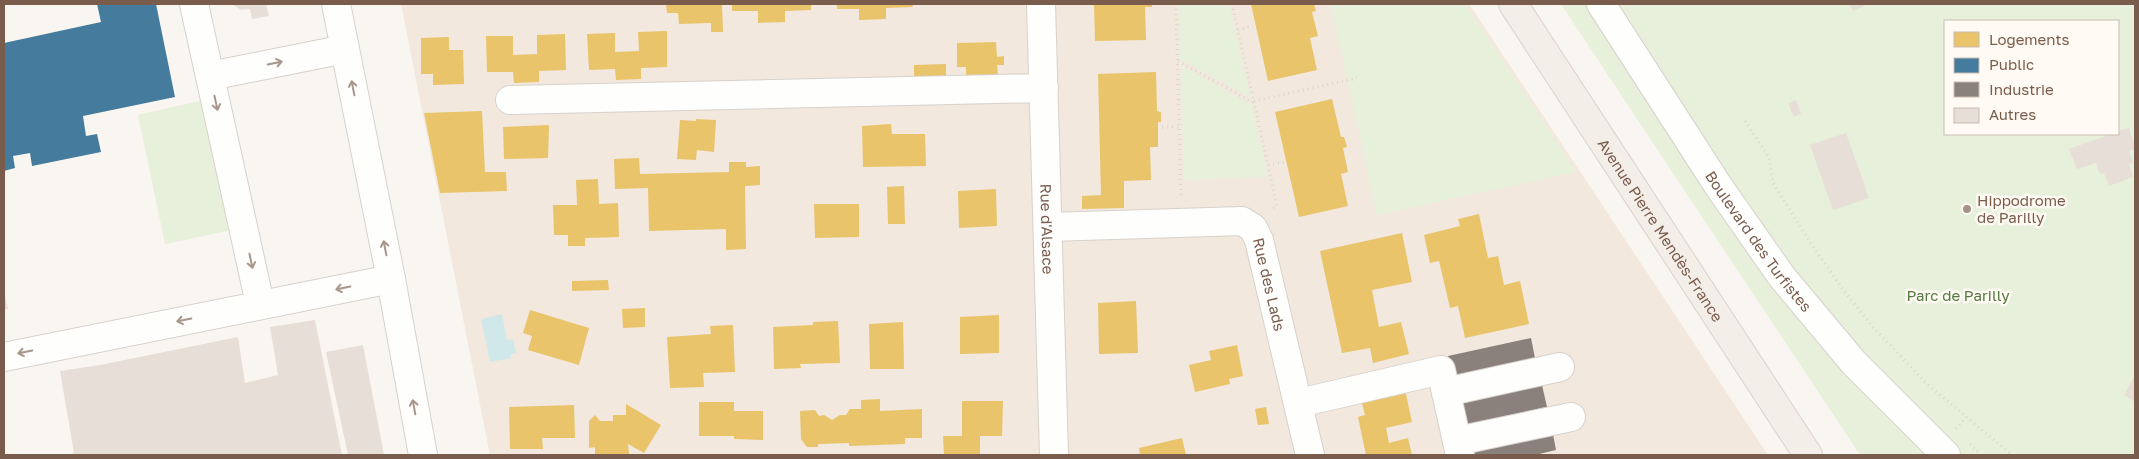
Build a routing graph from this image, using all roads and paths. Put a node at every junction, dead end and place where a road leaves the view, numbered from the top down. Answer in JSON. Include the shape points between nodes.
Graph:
{"nodes":[{"id":1,"x":194,"y":4,"type":"edge"},
{"id":2,"x":336,"y":4,"type":"edge"},
{"id":3,"x":1041,"y":4,"type":"edge"},
{"id":4,"x":1176,"y":4,"type":"edge"},
{"id":5,"x":1232,"y":4,"type":"edge"},
{"id":6,"x":1513,"y":4,"type":"edge"},
{"id":7,"x":1601,"y":4,"type":"edge"},
{"id":8,"x":1253,"y":26,"type":"dead end"},
{"id":9,"x":1238,"y":30,"type":"junction"},
{"id":10,"x":345,"y":49,"type":"junction"},
{"id":11,"x":1177,"y":60,"type":"junction"},
{"id":12,"x":210,"y":76,"type":"junction"},
{"id":13,"x":1357,"y":78,"type":"dead end"},
{"id":14,"x":1044,"y":88,"type":"junction"},
{"id":15,"x":510,"y":100,"type":"dead end"},
{"id":16,"x":1254,"y":102,"type":"junction"},
{"id":17,"x":1745,"y":121,"type":"dead end"},
{"id":18,"x":1162,"y":127,"type":"dead end"},
{"id":19,"x":1179,"y":127,"type":"junction"},
{"id":20,"x":1284,"y":162,"type":"dead end"},
{"id":21,"x":1268,"y":165,"type":"junction"},
{"id":22,"x":1181,"y":223,"type":"junction"},
{"id":23,"x":1049,"y":226,"type":"junction"},
{"id":24,"x":1253,"y":228,"type":"junction"},
{"id":25,"x":391,"y":279,"type":"junction"},
{"id":26,"x":260,"y":304,"type":"junction"},
{"id":27,"x":4,"y":357,"type":"edge"},
{"id":28,"x":1560,"y":367,"type":"dead end"},
{"id":29,"x":1446,"y":392,"type":"junction"},
{"id":30,"x":1299,"y":403,"type":"junction"},
{"id":31,"x":1571,"y":417,"type":"dead end"},
{"id":32,"x":1966,"y":417,"type":"junction"},
{"id":33,"x":1949,"y":423,"type":"dead end"},
{"id":34,"x":1956,"y":430,"type":"junction"},
{"id":35,"x":1956,"y":442,"type":"edge"},
{"id":36,"x":1459,"y":448,"type":"edge"},
{"id":37,"x":423,"y":455,"type":"edge"},
{"id":38,"x":1054,"y":455,"type":"edge"},
{"id":39,"x":1310,"y":455,"type":"edge"},
{"id":40,"x":1808,"y":455,"type":"edge"},
{"id":41,"x":1981,"y":455,"type":"edge"},
{"id":42,"x":2012,"y":455,"type":"edge"}],
"edges":[{"from":1,"to":12,"type":"street"},
{"from":2,"to":10,"type":"street"},
{"from":3,"to":14,"type":"street","name":"Rue d'Alsace"},
{"from":4,"to":11,"type":"path"},
{"from":5,"to":9,"type":"path"},
{"from":6,"to":40,"type":"main road","name":"Avenue Pierre Mendès-France"},
{"from":7,"to":35,"type":"street","name":"Boulevard des Turfistes","via":[[1719,187],[1782,277],[1854,363]]},
{"from":8,"to":9,"type":"path"},
{"from":9,"to":16,"type":"path"},
{"from":12,"to":10,"type":"street","one_way":true},
{"from":25,"to":10,"type":"street","one_way":true},
{"from":11,"to":16,"type":"path"},
{"from":11,"to":19,"type":"path"},
{"from":12,"to":26,"type":"street","one_way":true},
{"from":13,"to":16,"type":"path"},
{"from":14,"to":15,"type":"street"},
{"from":14,"to":23,"type":"street","name":"Rue d'Alsace"},
{"from":16,"to":21,"type":"path"},
{"from":17,"to":32,"type":"path","via":[[1769,157],[1773,183],[1841,288],[1927,384]]},
{"from":18,"to":19,"type":"path"},
{"from":19,"to":22,"type":"path"},
{"from":20,"to":21,"type":"path"},
{"from":21,"to":24,"type":"path","via":[[1277,206]]},
{"from":22,"to":23,"type":"street","name":"Rue des Lads"},
{"from":22,"to":24,"type":"street","name":"Rue des Lads","via":[[1242,222]]},
{"from":23,"to":38,"type":"street","name":"Rue d'Alsace"},
{"from":24,"to":30,"type":"street","name":"Rue des Lads","via":[[1259,240]]},
{"from":25,"to":26,"type":"street","one_way":true},
{"from":37,"to":25,"type":"street","one_way":true},
{"from":26,"to":27,"type":"street","one_way":true},
{"from":28,"to":29,"type":"street"},
{"from":29,"to":30,"type":"street","via":[[1441,370]]},
{"from":29,"to":36,"type":"street"},
{"from":30,"to":39,"type":"street","name":"Rue des Lads"},
{"from":31,"to":36,"type":"street"},
{"from":32,"to":34,"type":"path"},
{"from":32,"to":42,"type":"path"},
{"from":33,"to":34,"type":"path"},
{"from":34,"to":35,"type":"path"},
{"from":35,"to":41,"type":"path"}]}
